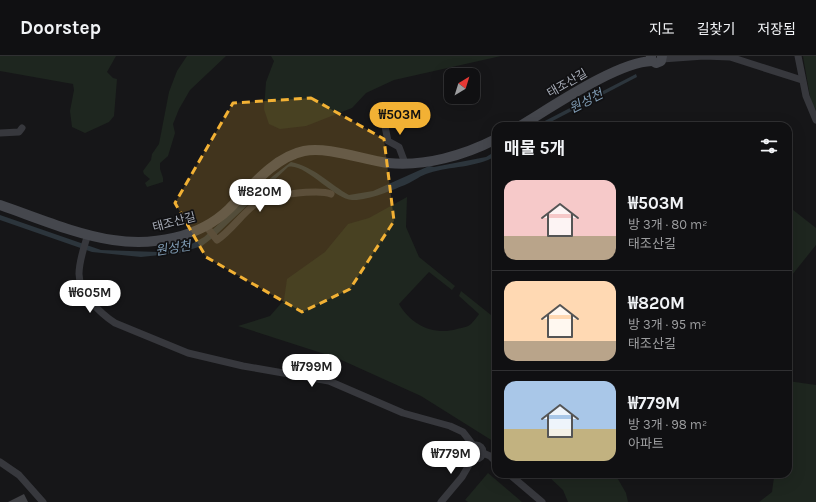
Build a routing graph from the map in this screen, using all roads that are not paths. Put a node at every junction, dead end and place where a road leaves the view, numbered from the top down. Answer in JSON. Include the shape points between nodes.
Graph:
{"nodes":[{"id":1,"x":798,"y":56,"type":"edge"},
{"id":2,"x":657,"y":58,"type":"edge"},
{"id":3,"x":802,"y":80,"type":"junction"},
{"id":4,"x":382,"y":112,"type":"dead end"},
{"id":5,"x":816,"y":120,"type":"edge"},
{"id":6,"x":527,"y":122,"type":"edge"},
{"id":7,"x":22,"y":128,"type":"dead end"},
{"id":8,"x":0,"y":133,"type":"edge"},
{"id":9,"x":492,"y":141,"type":"edge"},
{"id":10,"x":405,"y":163,"type":"junction"},
{"id":11,"x":331,"y":194,"type":"dead end"},
{"id":12,"x":0,"y":205,"type":"edge"},
{"id":13,"x":208,"y":228,"type":"junction"},
{"id":14,"x":87,"y":238,"type":"junction"},
{"id":15,"x":473,"y":446,"type":"junction"},
{"id":16,"x":483,"y":453,"type":"junction"},
{"id":17,"x":473,"y":458,"type":"junction"},
{"id":18,"x":492,"y":458,"type":"edge"},
{"id":19,"x":0,"y":462,"type":"edge"},
{"id":20,"x":514,"y":478,"type":"edge"},
{"id":21,"x":43,"y":502,"type":"edge"},
{"id":22,"x":441,"y":502,"type":"edge"},
{"id":23,"x":542,"y":502,"type":"edge"}],
"edges":[{"from":1,"to":3,"type":"street"},
{"from":2,"to":3,"type":"street","name":"태조산길","via":[[730,57]]},
{"from":2,"to":6,"type":"street","name":"태조산길","via":[[613,72]]},
{"from":3,"to":5,"type":"street"},
{"from":4,"to":10,"type":"street","via":[[388,141],[398,146]]},
{"from":7,"to":8,"type":"street","via":[[19,132]]},
{"from":9,"to":10,"type":"street","name":"태조산길","via":[[476,150]]},
{"from":10,"to":13,"type":"street","name":"태조산길","via":[[388,163],[328,151],[306,150],[278,163]]},
{"from":11,"to":13,"type":"street","via":[[296,193],[258,201],[217,240]]},
{"from":12,"to":14,"type":"street","name":"태조산길"},
{"from":13,"to":14,"type":"street","name":"태조산길","via":[[149,242]]},
{"from":14,"to":15,"type":"street","via":[[79,276],[82,286],[100,312],[115,323],[188,353],[243,366],[329,381],[403,413],[450,426],[463,432]]},
{"from":15,"to":16,"type":"street","via":[[480,446]]},
{"from":15,"to":17,"type":"street","via":[[469,451]]},
{"from":16,"to":17,"type":"street","via":[[479,458]]},
{"from":16,"to":18,"type":"street"},
{"from":17,"to":22,"type":"street","via":[[462,477]]},
{"from":19,"to":21,"type":"street","via":[[19,475]]},
{"from":20,"to":23,"type":"street"}]}
